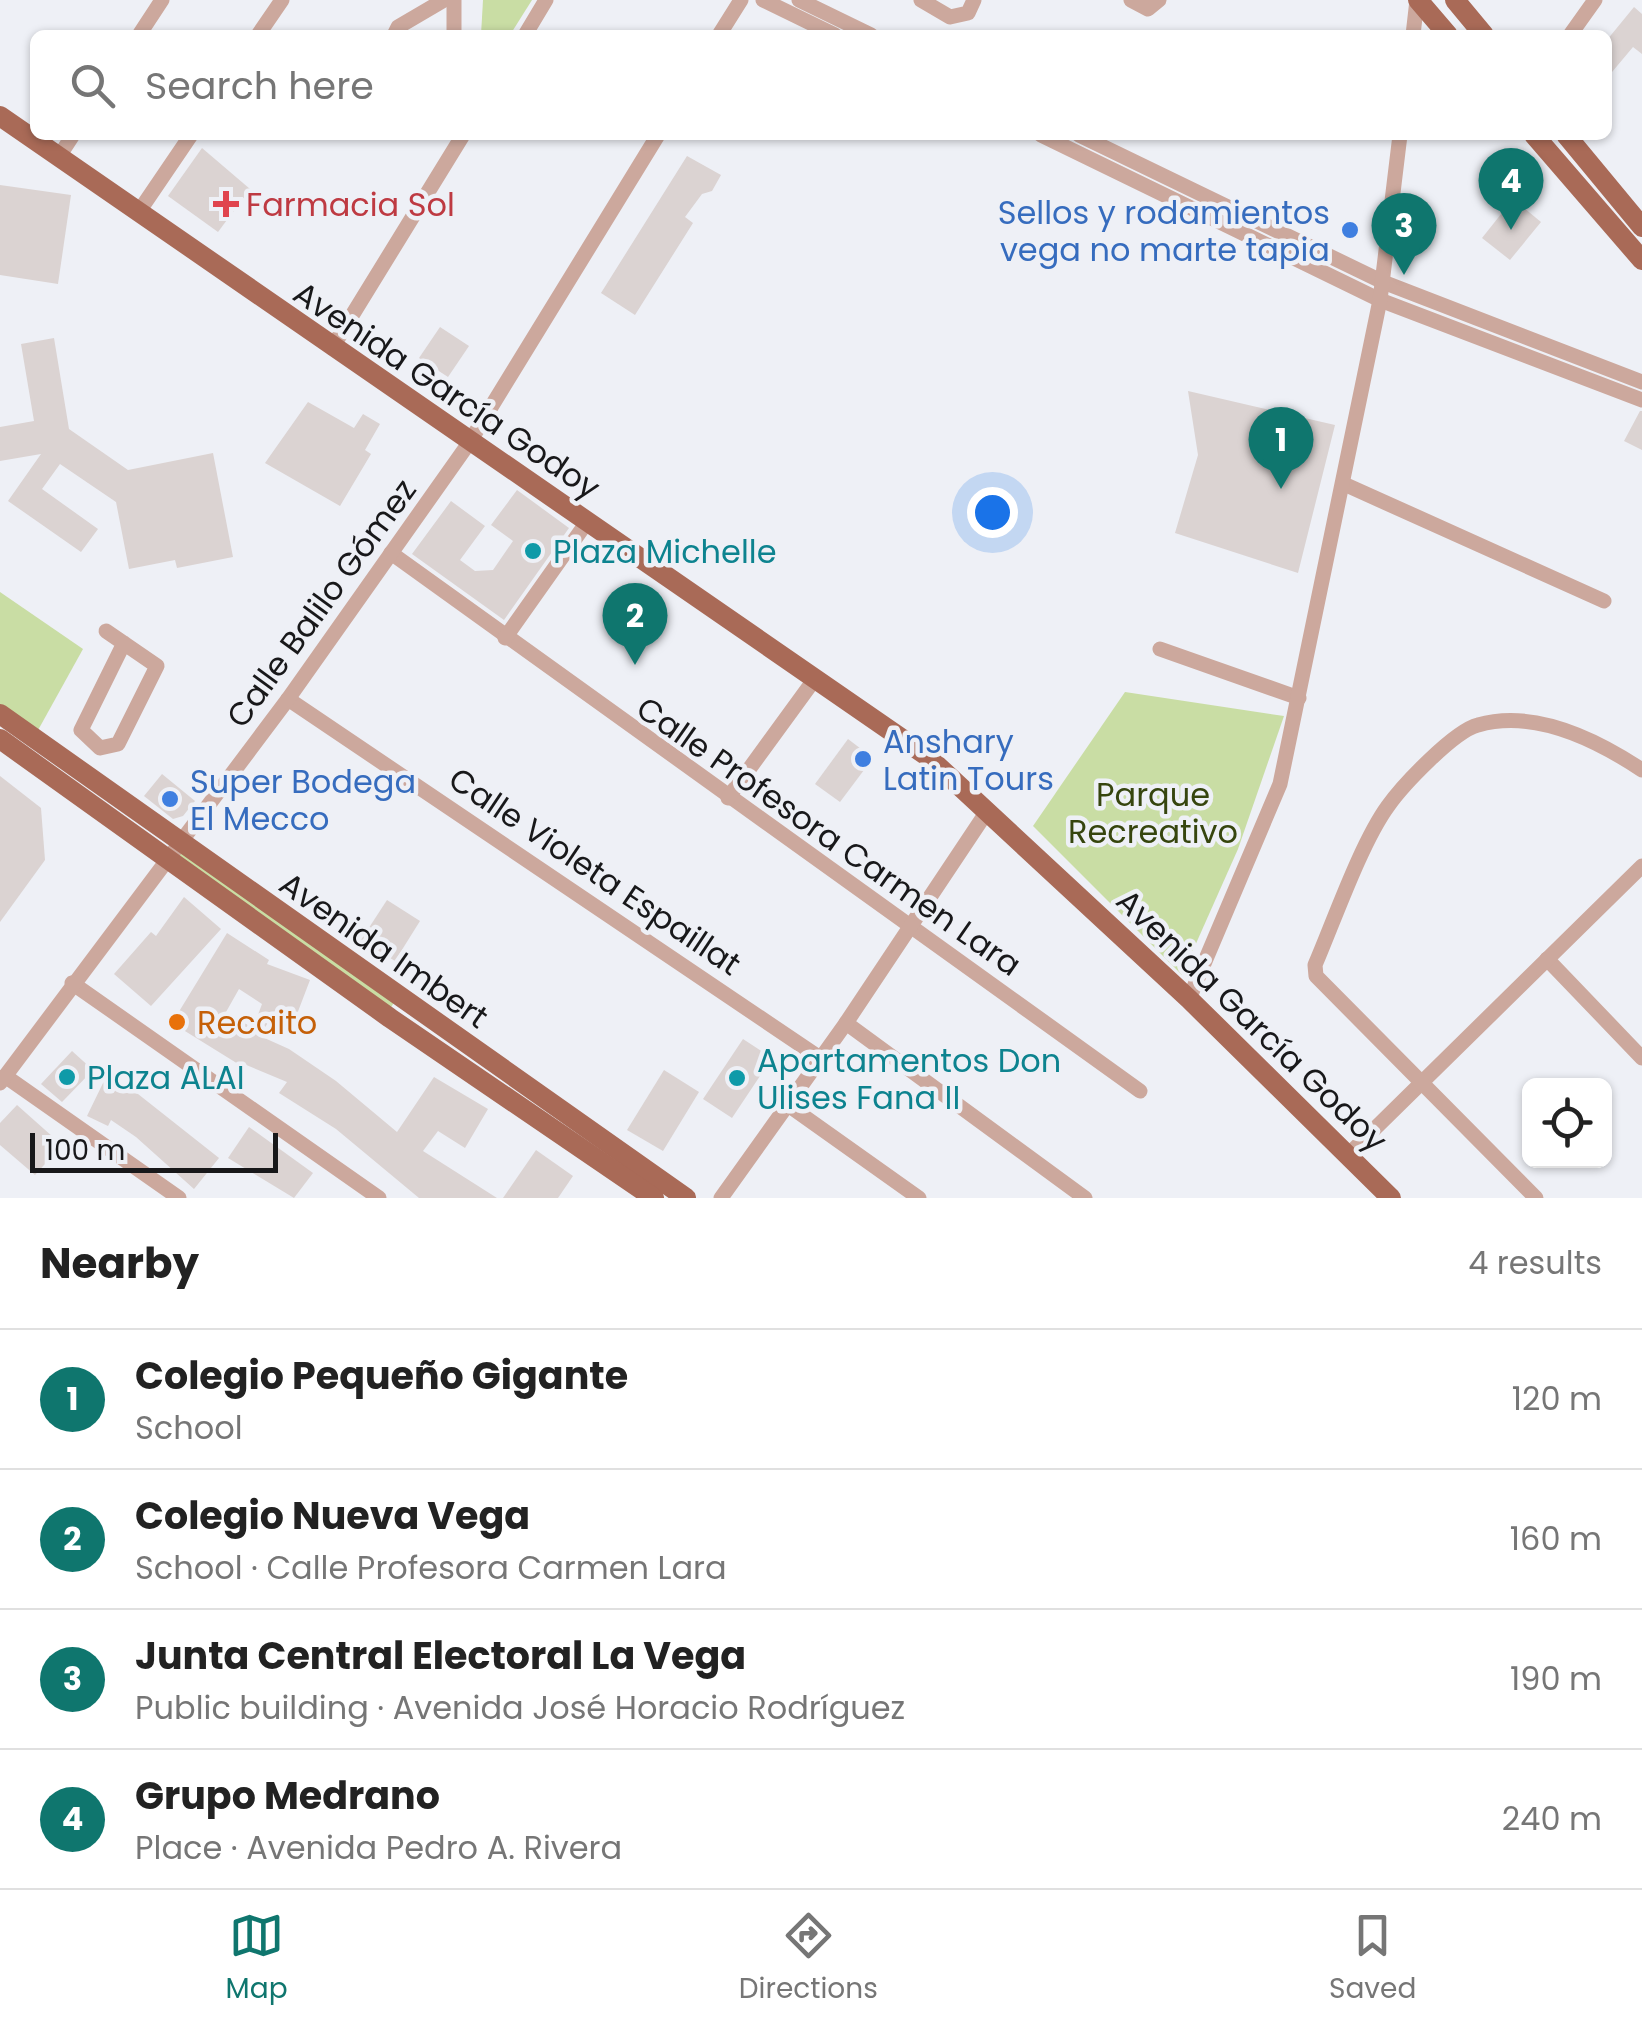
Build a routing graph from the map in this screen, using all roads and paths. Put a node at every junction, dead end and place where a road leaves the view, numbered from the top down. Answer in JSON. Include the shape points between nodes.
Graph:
{"nodes":[{"id":1,"x":162,"y":0,"type":"edge"},
{"id":2,"x":282,"y":0,"type":"edge"},
{"id":3,"x":444,"y":0,"type":"edge"},
{"id":4,"x":454,"y":0,"type":"edge"},
{"id":5,"x":546,"y":0,"type":"edge"},
{"id":6,"x":741,"y":0,"type":"edge"},
{"id":7,"x":763,"y":0,"type":"edge"},
{"id":8,"x":799,"y":0,"type":"edge"},
{"id":9,"x":921,"y":0,"type":"edge"},
{"id":10,"x":974,"y":0,"type":"edge"},
{"id":11,"x":1132,"y":0,"type":"edge"},
{"id":12,"x":1159,"y":0,"type":"edge"},
{"id":13,"x":1417,"y":0,"type":"edge"},
{"id":14,"x":1595,"y":0,"type":"edge"},
{"id":15,"x":1466,"y":5,"type":"edge"},
{"id":16,"x":142,"y":30,"type":"edge"},
{"id":17,"x":261,"y":30,"type":"edge"},
{"id":18,"x":396,"y":30,"type":"edge"},
{"id":19,"x":454,"y":30,"type":"edge"},
{"id":20,"x":528,"y":30,"type":"edge"},
{"id":21,"x":722,"y":30,"type":"edge"},
{"id":22,"x":825,"y":30,"type":"edge"},
{"id":23,"x":862,"y":30,"type":"edge"},
{"id":24,"x":1414,"y":30,"type":"edge"},
{"id":25,"x":1444,"y":30,"type":"edge"},
{"id":26,"x":1481,"y":30,"type":"edge"},
{"id":27,"x":1574,"y":30,"type":"edge"},
{"id":28,"x":0,"y":116,"type":"edge"},
{"id":29,"x":30,"y":138,"type":"edge"},
{"id":30,"x":33,"y":140,"type":"edge"},
{"id":31,"x":70,"y":140,"type":"edge"},
{"id":32,"x":188,"y":140,"type":"edge"},
{"id":33,"x":460,"y":140,"type":"edge"},
{"id":34,"x":655,"y":140,"type":"edge"},
{"id":35,"x":1051,"y":140,"type":"edge"},
{"id":36,"x":1088,"y":140,"type":"edge"},
{"id":37,"x":1399,"y":140,"type":"edge"},
{"id":38,"x":1538,"y":140,"type":"edge"},
{"id":39,"x":1570,"y":140,"type":"edge"},
{"id":40,"x":58,"y":158,"type":"junction"},
{"id":41,"x":138,"y":214,"type":"junction"},
{"id":42,"x":1642,"y":227,"type":"edge"},
{"id":43,"x":1642,"y":260,"type":"edge"},
{"id":44,"x":1382,"y":282,"type":"junction"},
{"id":45,"x":1380,"y":300,"type":"junction"},
{"id":46,"x":332,"y":348,"type":"junction"},
{"id":47,"x":1642,"y":382,"type":"edge"},
{"id":48,"x":1642,"y":400,"type":"edge"},
{"id":49,"x":469,"y":443,"type":"junction"},
{"id":50,"x":1344,"y":484,"type":"junction"},
{"id":51,"x":587,"y":522,"type":"junction"},
{"id":52,"x":391,"y":553,"type":"junction"},
{"id":53,"x":1604,"y":601,"type":"dead end"},
{"id":54,"x":106,"y":631,"type":"dead end"},
{"id":55,"x":505,"y":638,"type":"junction"},
{"id":56,"x":124,"y":643,"type":"junction"},
{"id":57,"x":1160,"y":649,"type":"dead end"},
{"id":58,"x":814,"y":680,"type":"junction"},
{"id":59,"x":1298,"y":698,"type":"junction"},
{"id":60,"x":288,"y":699,"type":"junction"},
{"id":61,"x":0,"y":714,"type":"edge"},
{"id":62,"x":0,"y":740,"type":"edge"},
{"id":63,"x":1642,"y":770,"type":"edge"},
{"id":64,"x":728,"y":798,"type":"junction"},
{"id":65,"x":988,"y":810,"type":"junction"},
{"id":66,"x":180,"y":840,"type":"junction"},
{"id":67,"x":166,"y":858,"type":"junction"},
{"id":68,"x":1642,"y":866,"type":"edge"},
{"id":69,"x":910,"y":927,"type":"junction"},
{"id":70,"x":1547,"y":959,"type":"junction"},
{"id":71,"x":72,"y":983,"type":"junction"},
{"id":72,"x":1189,"y":999,"type":"junction"},
{"id":73,"x":396,"y":1009,"type":"junction"},
{"id":74,"x":846,"y":1023,"type":"junction"},
{"id":75,"x":820,"y":1058,"type":"junction"},
{"id":76,"x":1642,"y":1058,"type":"edge"},
{"id":77,"x":2,"y":1079,"type":"edge"},
{"id":78,"x":1420,"y":1082,"type":"junction"},
{"id":79,"x":1140,"y":1091,"type":"dead end"},
{"id":80,"x":788,"y":1105,"type":"junction"},
{"id":81,"x":1350,"y":1154,"type":"junction"},
{"id":82,"x":179,"y":1198,"type":"edge"},
{"id":83,"x":379,"y":1198,"type":"edge"},
{"id":84,"x":654,"y":1198,"type":"edge"},
{"id":85,"x":686,"y":1198,"type":"edge"},
{"id":86,"x":721,"y":1198,"type":"edge"},
{"id":87,"x":919,"y":1198,"type":"edge"},
{"id":88,"x":1085,"y":1198,"type":"edge"},
{"id":89,"x":1391,"y":1198,"type":"edge"},
{"id":90,"x":1536,"y":1198,"type":"edge"}],
"edges":[{"from":1,"to":16,"type":"street"},
{"from":2,"to":17,"type":"street"},
{"from":3,"to":18,"type":"street"},
{"from":4,"to":19,"type":"street"},
{"from":5,"to":20,"type":"street"},
{"from":6,"to":21,"type":"street"},
{"from":7,"to":22,"type":"street"},
{"from":8,"to":23,"type":"street"},
{"from":9,"to":10,"type":"street","via":[[950,18],[968,13]]},
{"from":11,"to":12,"type":"street","via":[[1148,9]]},
{"from":13,"to":24,"type":"street"},
{"from":13,"to":25,"type":"main road"},
{"from":14,"to":27,"type":"street"},
{"from":15,"to":26,"type":"main road"},
{"from":28,"to":29,"type":"main road","name":"Avenida García Godoy"},
{"from":30,"to":40,"type":"main road","name":"Avenida García Godoy"},
{"from":31,"to":40,"type":"street"},
{"from":32,"to":41,"type":"street"},
{"from":33,"to":46,"type":"street"},
{"from":34,"to":49,"type":"street","name":"Calle Balilo Gómez"},
{"from":35,"to":45,"type":"street"},
{"from":36,"to":44,"type":"street"},
{"from":37,"to":44,"type":"street"},
{"from":38,"to":43,"type":"main road"},
{"from":39,"to":42,"type":"main road"},
{"from":40,"to":41,"type":"main road","name":"Avenida García Godoy"},
{"from":41,"to":46,"type":"main road","name":"Avenida García Godoy"},
{"from":44,"to":45,"type":"street"},
{"from":44,"to":47,"type":"street"},
{"from":45,"to":48,"type":"street"},
{"from":45,"to":50,"type":"street"},
{"from":46,"to":49,"type":"main road","name":"Avenida García Godoy"},
{"from":49,"to":51,"type":"main road","name":"Avenida García Godoy"},
{"from":49,"to":52,"type":"street","name":"Calle Balilo Gómez"},
{"from":50,"to":53,"type":"street"},
{"from":50,"to":59,"type":"street"},
{"from":51,"to":55,"type":"street"},
{"from":51,"to":58,"type":"main road","name":"Avenida García Godoy"},
{"from":52,"to":55,"type":"street","name":"Calle Profesora Carmen Lara"},
{"from":52,"to":60,"type":"street","name":"Calle Balilo Gómez"},
{"from":54,"to":56,"type":"street"},
{"from":55,"to":64,"type":"street","name":"Calle Profesora Carmen Lara"},
{"from":56,"to":56,"type":"street","via":[[157,666],[118,744],[100,748],[81,730]]},
{"from":57,"to":59,"type":"street"},
{"from":58,"to":64,"type":"street"},
{"from":58,"to":65,"type":"main road","name":"Avenida García Godoy","via":[[927,756]]},
{"from":59,"to":72,"type":"street","via":[[1280,784]]},
{"from":60,"to":66,"type":"street","name":"Calle Balilo Gómez"},
{"from":60,"to":75,"type":"street","name":"Calle Violeta Espaillat"},
{"from":61,"to":66,"type":"main road","name":"Avenida Imbert"},
{"from":62,"to":67,"type":"main road","name":"Avenida Imbert"},
{"from":63,"to":78,"type":"street","via":[[1580,734],[1510,722],[1478,724],[1459,734],[1387,806],[1314,971]]},
{"from":64,"to":69,"type":"street","name":"Calle Profesora Carmen Lara"},
{"from":65,"to":69,"type":"street"},
{"from":65,"to":72,"type":"main road","name":"Avenida García Godoy"},
{"from":66,"to":67,"type":"street","name":"Calle Balilo Gómez"},
{"from":66,"to":73,"type":"main road","name":"Avenida Imbert"},
{"from":67,"to":71,"type":"street","name":"Calle Balilo Gómez"},
{"from":67,"to":73,"type":"main road","name":"Avenida Imbert"},
{"from":68,"to":70,"type":"street"},
{"from":69,"to":74,"type":"street"},
{"from":69,"to":79,"type":"street","name":"Calle Profesora Carmen Lara"},
{"from":70,"to":76,"type":"street"},
{"from":70,"to":78,"type":"street"},
{"from":71,"to":77,"type":"street","name":"Calle Balilo Gómez"},
{"from":71,"to":83,"type":"street"},
{"from":72,"to":81,"type":"main road","name":"Avenida García Godoy"},
{"from":73,"to":84,"type":"main road","name":"Avenida Imbert"},
{"from":73,"to":85,"type":"main road","name":"Avenida Imbert"},
{"from":74,"to":75,"type":"street"},
{"from":74,"to":88,"type":"street"},
{"from":75,"to":80,"type":"street"},
{"from":77,"to":82,"type":"street"},
{"from":78,"to":81,"type":"street"},
{"from":78,"to":90,"type":"street"},
{"from":80,"to":86,"type":"street"},
{"from":80,"to":87,"type":"street"},
{"from":81,"to":89,"type":"main road","name":"Avenida García Godoy"}]}
